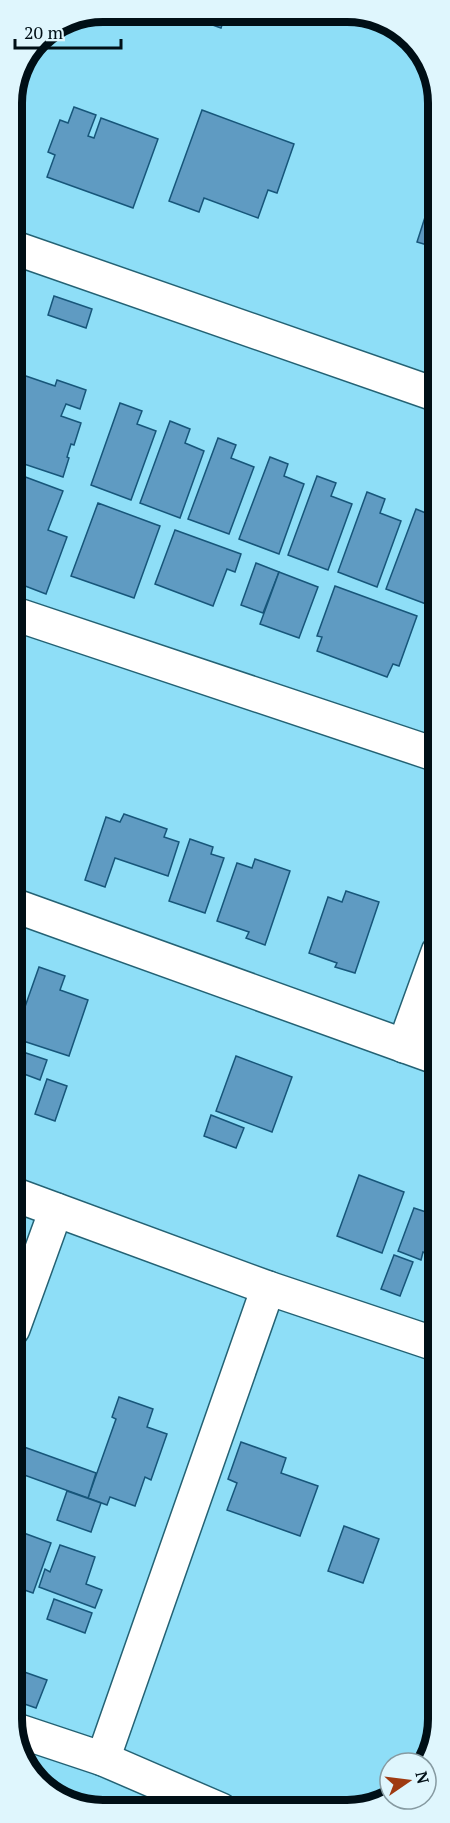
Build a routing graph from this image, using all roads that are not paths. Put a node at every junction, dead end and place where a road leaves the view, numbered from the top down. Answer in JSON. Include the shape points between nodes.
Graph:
{"nodes":[{"id":1,"x":23,"y":251,"type":"edge"},
{"id":2,"x":428,"y":392,"type":"edge"},
{"id":3,"x":23,"y":617,"type":"edge"},
{"id":4,"x":428,"y":752,"type":"edge"},
{"id":5,"x":23,"y":909,"type":"edge"},
{"id":6,"x":427,"y":981,"type":"edge"},
{"id":7,"x":404,"y":1046,"type":"junction"},
{"id":8,"x":427,"y":1054,"type":"edge"},
{"id":9,"x":22,"y":1197,"type":"edge"},
{"id":10,"x":56,"y":1210,"type":"junction"},
{"id":11,"x":268,"y":1288,"type":"junction"},
{"id":12,"x":22,"y":1303,"type":"edge"},
{"id":13,"x":427,"y":1341,"type":"edge"},
{"id":14,"x":24,"y":1732,"type":"edge"},
{"id":15,"x":103,"y":1759,"type":"junction"},
{"id":16,"x":197,"y":1800,"type":"edge"}],
"edges":[{"from":1,"to":2,"type":"street"},
{"from":3,"to":4,"type":"street"},
{"from":5,"to":7,"type":"street"},
{"from":6,"to":7,"type":"street"},
{"from":7,"to":8,"type":"street"},
{"from":9,"to":10,"type":"street"},
{"from":10,"to":11,"type":"street"},
{"from":10,"to":12,"type":"street"},
{"from":11,"to":13,"type":"street"},
{"from":11,"to":15,"type":"street"},
{"from":14,"to":15,"type":"street"},
{"from":15,"to":16,"type":"street"}]}
